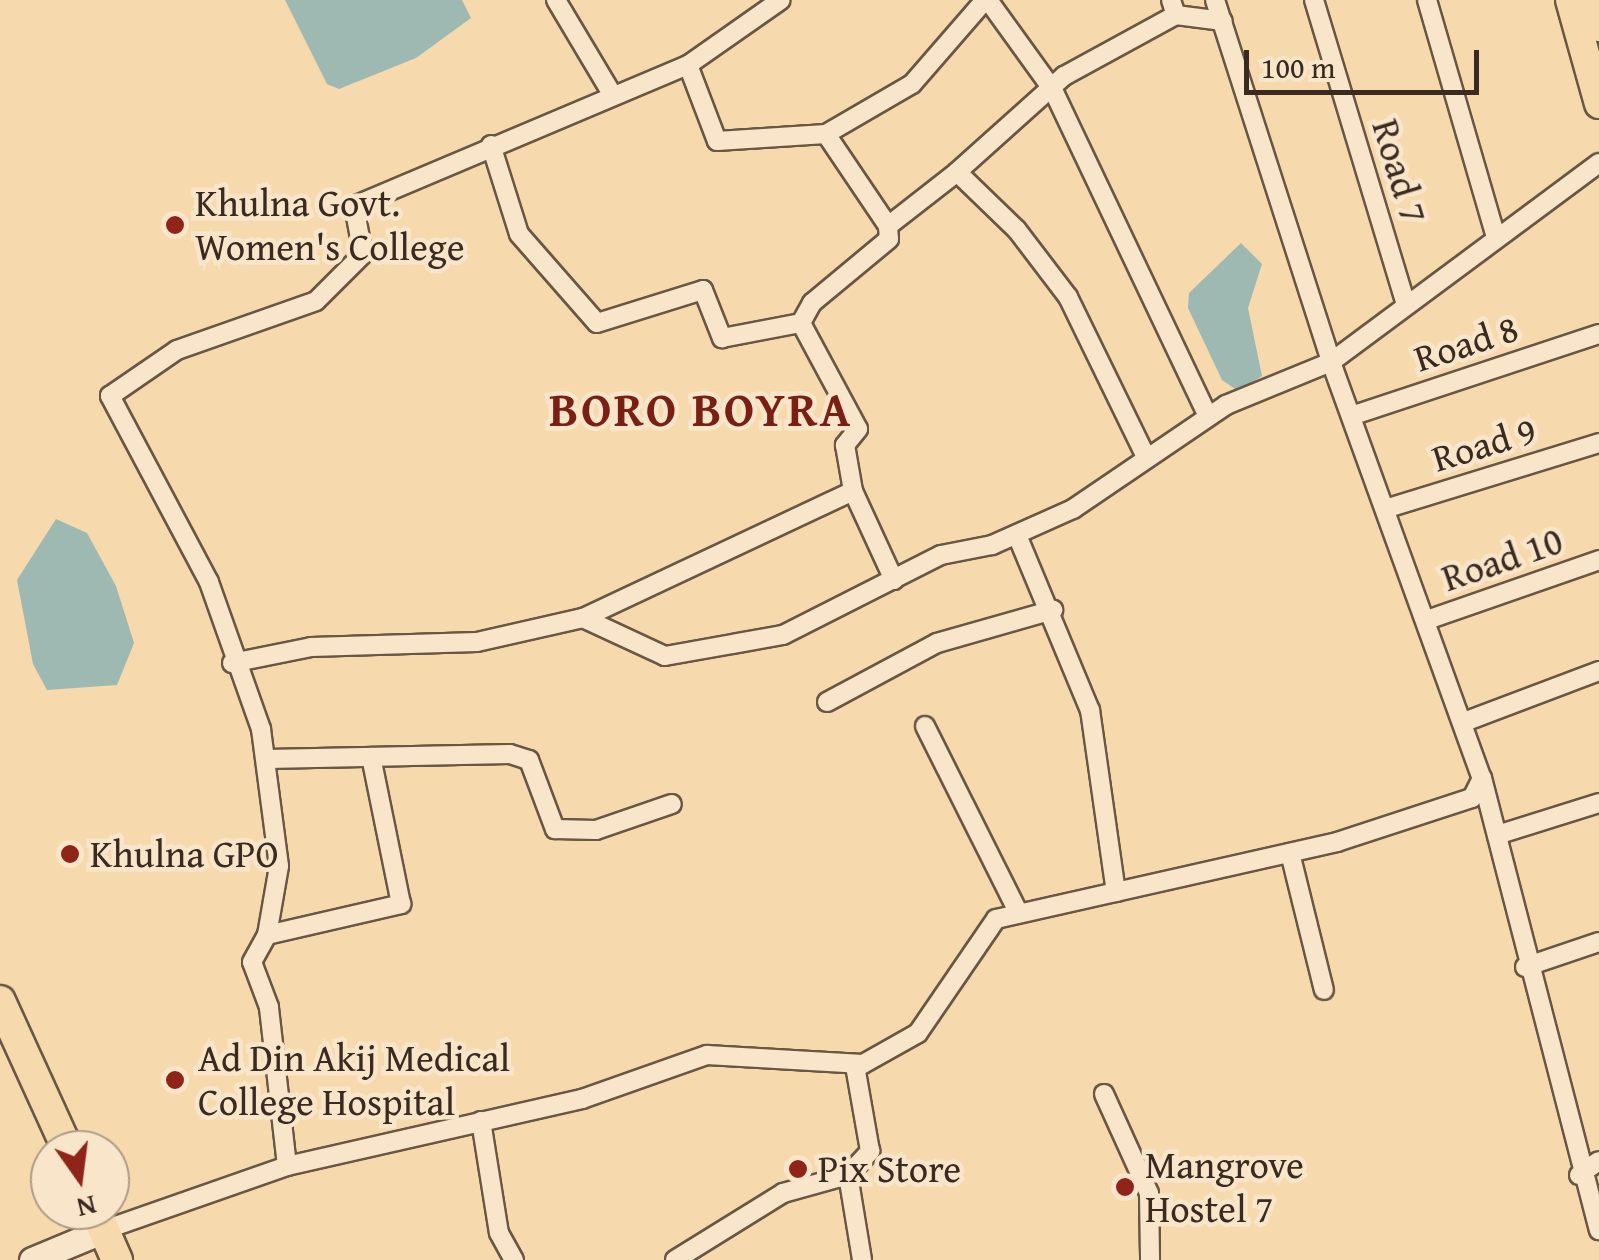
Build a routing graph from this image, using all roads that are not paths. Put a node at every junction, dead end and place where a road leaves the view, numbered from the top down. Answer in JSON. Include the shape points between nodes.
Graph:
{"nodes":[{"id":1,"x":556,"y":0,"type":"edge"},
{"id":2,"x":781,"y":0,"type":"edge"},
{"id":3,"x":987,"y":0,"type":"edge"},
{"id":4,"x":1215,"y":0,"type":"edge"},
{"id":5,"x":1314,"y":0,"type":"edge"},
{"id":6,"x":1427,"y":0,"type":"edge"},
{"id":7,"x":1570,"y":0,"type":"edge"},
{"id":8,"x":1592,"y":0,"type":"edge"},
{"id":9,"x":1174,"y":8,"type":"edge"},
{"id":10,"x":1224,"y":21,"type":"junction"},
{"id":11,"x":1599,"y":26,"type":"edge"},
{"id":12,"x":688,"y":65,"type":"junction"},
{"id":13,"x":1053,"y":90,"type":"junction"},
{"id":14,"x":612,"y":94,"type":"junction"},
{"id":15,"x":1599,"y":104,"type":"edge"},
{"id":16,"x":826,"y":134,"type":"junction"},
{"id":17,"x":491,"y":145,"type":"junction"},
{"id":18,"x":1599,"y":164,"type":"edge"},
{"id":19,"x":958,"y":172,"type":"junction"},
{"id":20,"x":888,"y":226,"type":"junction"},
{"id":21,"x":1496,"y":236,"type":"junction"},
{"id":22,"x":1406,"y":304,"type":"junction"},
{"id":23,"x":801,"y":323,"type":"junction"},
{"id":24,"x":1599,"y":334,"type":"edge"},
{"id":25,"x":1330,"y":362,"type":"junction"},
{"id":26,"x":1354,"y":415,"type":"junction"},
{"id":27,"x":1208,"y":416,"type":"junction"},
{"id":28,"x":1599,"y":443,"type":"edge"},
{"id":29,"x":1145,"y":455,"type":"junction"},
{"id":30,"x":853,"y":491,"type":"junction"},
{"id":31,"x":1388,"y":508,"type":"junction"},
{"id":32,"x":1017,"y":535,"type":"junction"},
{"id":33,"x":1599,"y":560,"type":"edge"},
{"id":34,"x":894,"y":580,"type":"junction"},
{"id":35,"x":1053,"y":610,"type":"junction"},
{"id":36,"x":583,"y":618,"type":"junction"},
{"id":37,"x":1427,"y":620,"type":"junction"},
{"id":38,"x":232,"y":663,"type":"junction"},
{"id":39,"x":1599,"y":672,"type":"edge"},
{"id":40,"x":827,"y":702,"type":"dead end"},
{"id":41,"x":1464,"y":722,"type":"junction"},
{"id":42,"x":925,"y":726,"type":"dead end"},
{"id":43,"x":370,"y":757,"type":"junction"},
{"id":44,"x":267,"y":759,"type":"junction"},
{"id":45,"x":1482,"y":778,"type":"junction"},
{"id":46,"x":1599,"y":803,"type":"edge"},
{"id":47,"x":672,"y":804,"type":"dead end"},
{"id":48,"x":1497,"y":835,"type":"junction"},
{"id":49,"x":1290,"y":853,"type":"junction"},
{"id":50,"x":1116,"y":892,"type":"junction"},
{"id":51,"x":1018,"y":912,"type":"junction"},
{"id":52,"x":267,"y":934,"type":"junction"},
{"id":53,"x":1599,"y":942,"type":"edge"},
{"id":54,"x":1525,"y":968,"type":"junction"},
{"id":55,"x":1324,"y":990,"type":"dead end"},
{"id":56,"x":0,"y":1001,"type":"edge"},
{"id":57,"x":855,"y":1066,"type":"junction"},
{"id":58,"x":1104,"y":1094,"type":"dead end"},
{"id":59,"x":482,"y":1121,"type":"junction"},
{"id":60,"x":59,"y":1130,"type":"edge"},
{"id":61,"x":1599,"y":1162,"type":"edge"},
{"id":62,"x":287,"y":1166,"type":"junction"},
{"id":63,"x":848,"y":1175,"type":"junction"},
{"id":64,"x":1579,"y":1175,"type":"junction"},
{"id":65,"x":130,"y":1211,"type":"edge"},
{"id":66,"x":83,"y":1230,"type":"edge"},
{"id":67,"x":104,"y":1230,"type":"edge"},
{"id":68,"x":1599,"y":1230,"type":"edge"},
{"id":69,"x":32,"y":1260,"type":"edge"},
{"id":70,"x":118,"y":1260,"type":"edge"},
{"id":71,"x":514,"y":1260,"type":"edge"},
{"id":72,"x":675,"y":1260,"type":"edge"},
{"id":73,"x":862,"y":1260,"type":"edge"},
{"id":74,"x":1150,"y":1260,"type":"edge"}],
"edges":[{"from":1,"to":14,"type":"street"},
{"from":2,"to":12,"type":"street"},
{"from":3,"to":13,"type":"street"},
{"from":3,"to":16,"type":"street","via":[[912,84]]},
{"from":4,"to":10,"type":"street"},
{"from":5,"to":22,"type":"street","name":"Road 7"},
{"from":6,"to":21,"type":"street"},
{"from":7,"to":15,"type":"main road"},
{"from":8,"to":11,"type":"main road"},
{"from":9,"to":10,"type":"street"},
{"from":9,"to":13,"type":"street","via":[[1100,52]]},
{"from":10,"to":25,"type":"street"},
{"from":12,"to":14,"type":"street"},
{"from":12,"to":16,"type":"street","via":[[716,141]]},
{"from":13,"to":19,"type":"street"},
{"from":13,"to":27,"type":"street"},
{"from":14,"to":17,"type":"street"},
{"from":16,"to":20,"type":"street"},
{"from":17,"to":23,"type":"street","via":[[519,234],[598,323],[703,290],[722,338]]},
{"from":17,"to":38,"type":"street","via":[[354,206],[363,254],[316,301],[177,350],[110,396],[209,582]]},
{"from":18,"to":21,"type":"street"},
{"from":19,"to":20,"type":"street"},
{"from":19,"to":29,"type":"street","via":[[1068,297]]},
{"from":20,"to":23,"type":"street","via":[[889,239],[812,303]]},
{"from":21,"to":22,"type":"street"},
{"from":22,"to":25,"type":"street"},
{"from":23,"to":30,"type":"street","via":[[858,428],[845,445]]},
{"from":24,"to":26,"type":"street","name":"Road 8"},
{"from":25,"to":26,"type":"street"},
{"from":25,"to":27,"type":"street"},
{"from":26,"to":31,"type":"street"},
{"from":27,"to":29,"type":"street"},
{"from":28,"to":31,"type":"street","name":"Road 9"},
{"from":29,"to":32,"type":"street","via":[[1112,487]]},
{"from":30,"to":34,"type":"street"},
{"from":30,"to":36,"type":"street"},
{"from":31,"to":37,"type":"street"},
{"from":32,"to":34,"type":"street","via":[[940,555]]},
{"from":32,"to":35,"type":"street"},
{"from":33,"to":37,"type":"street","name":"Road 10"},
{"from":34,"to":36,"type":"street","via":[[783,635],[706,655],[665,656]]},
{"from":35,"to":40,"type":"street","via":[[937,643]]},
{"from":35,"to":50,"type":"street","via":[[1090,710]]},
{"from":36,"to":38,"type":"street","via":[[477,642],[310,648]]},
{"from":37,"to":41,"type":"street"},
{"from":38,"to":44,"type":"street"},
{"from":39,"to":41,"type":"street"},
{"from":41,"to":45,"type":"street"},
{"from":42,"to":51,"type":"street"},
{"from":43,"to":44,"type":"street"},
{"from":43,"to":47,"type":"street","via":[[529,760],[554,830],[596,830]]},
{"from":43,"to":52,"type":"street","via":[[401,904]]},
{"from":44,"to":52,"type":"street","via":[[279,866]]},
{"from":45,"to":48,"type":"street"},
{"from":45,"to":49,"type":"street","via":[[1472,798]]},
{"from":46,"to":48,"type":"street"},
{"from":48,"to":54,"type":"street"},
{"from":49,"to":50,"type":"street"},
{"from":49,"to":55,"type":"street"},
{"from":50,"to":51,"type":"street"},
{"from":51,"to":57,"type":"street","via":[[986,928],[918,1033]]},
{"from":52,"to":62,"type":"street","via":[[252,962],[269,1007]]},
{"from":53,"to":54,"type":"street"},
{"from":54,"to":64,"type":"street"},
{"from":56,"to":60,"type":"highway"},
{"from":57,"to":59,"type":"street","via":[[726,1052]]},
{"from":57,"to":63,"type":"street","via":[[870,1150]]},
{"from":58,"to":74,"type":"street","via":[[1148,1193]]},
{"from":59,"to":62,"type":"street"},
{"from":59,"to":71,"type":"street","via":[[499,1233]]},
{"from":61,"to":64,"type":"street"},
{"from":62,"to":65,"type":"street"},
{"from":63,"to":72,"type":"street","via":[[783,1192]]},
{"from":63,"to":73,"type":"street"},
{"from":64,"to":68,"type":"street"},
{"from":66,"to":69,"type":"main road"},
{"from":67,"to":70,"type":"highway"}]}
